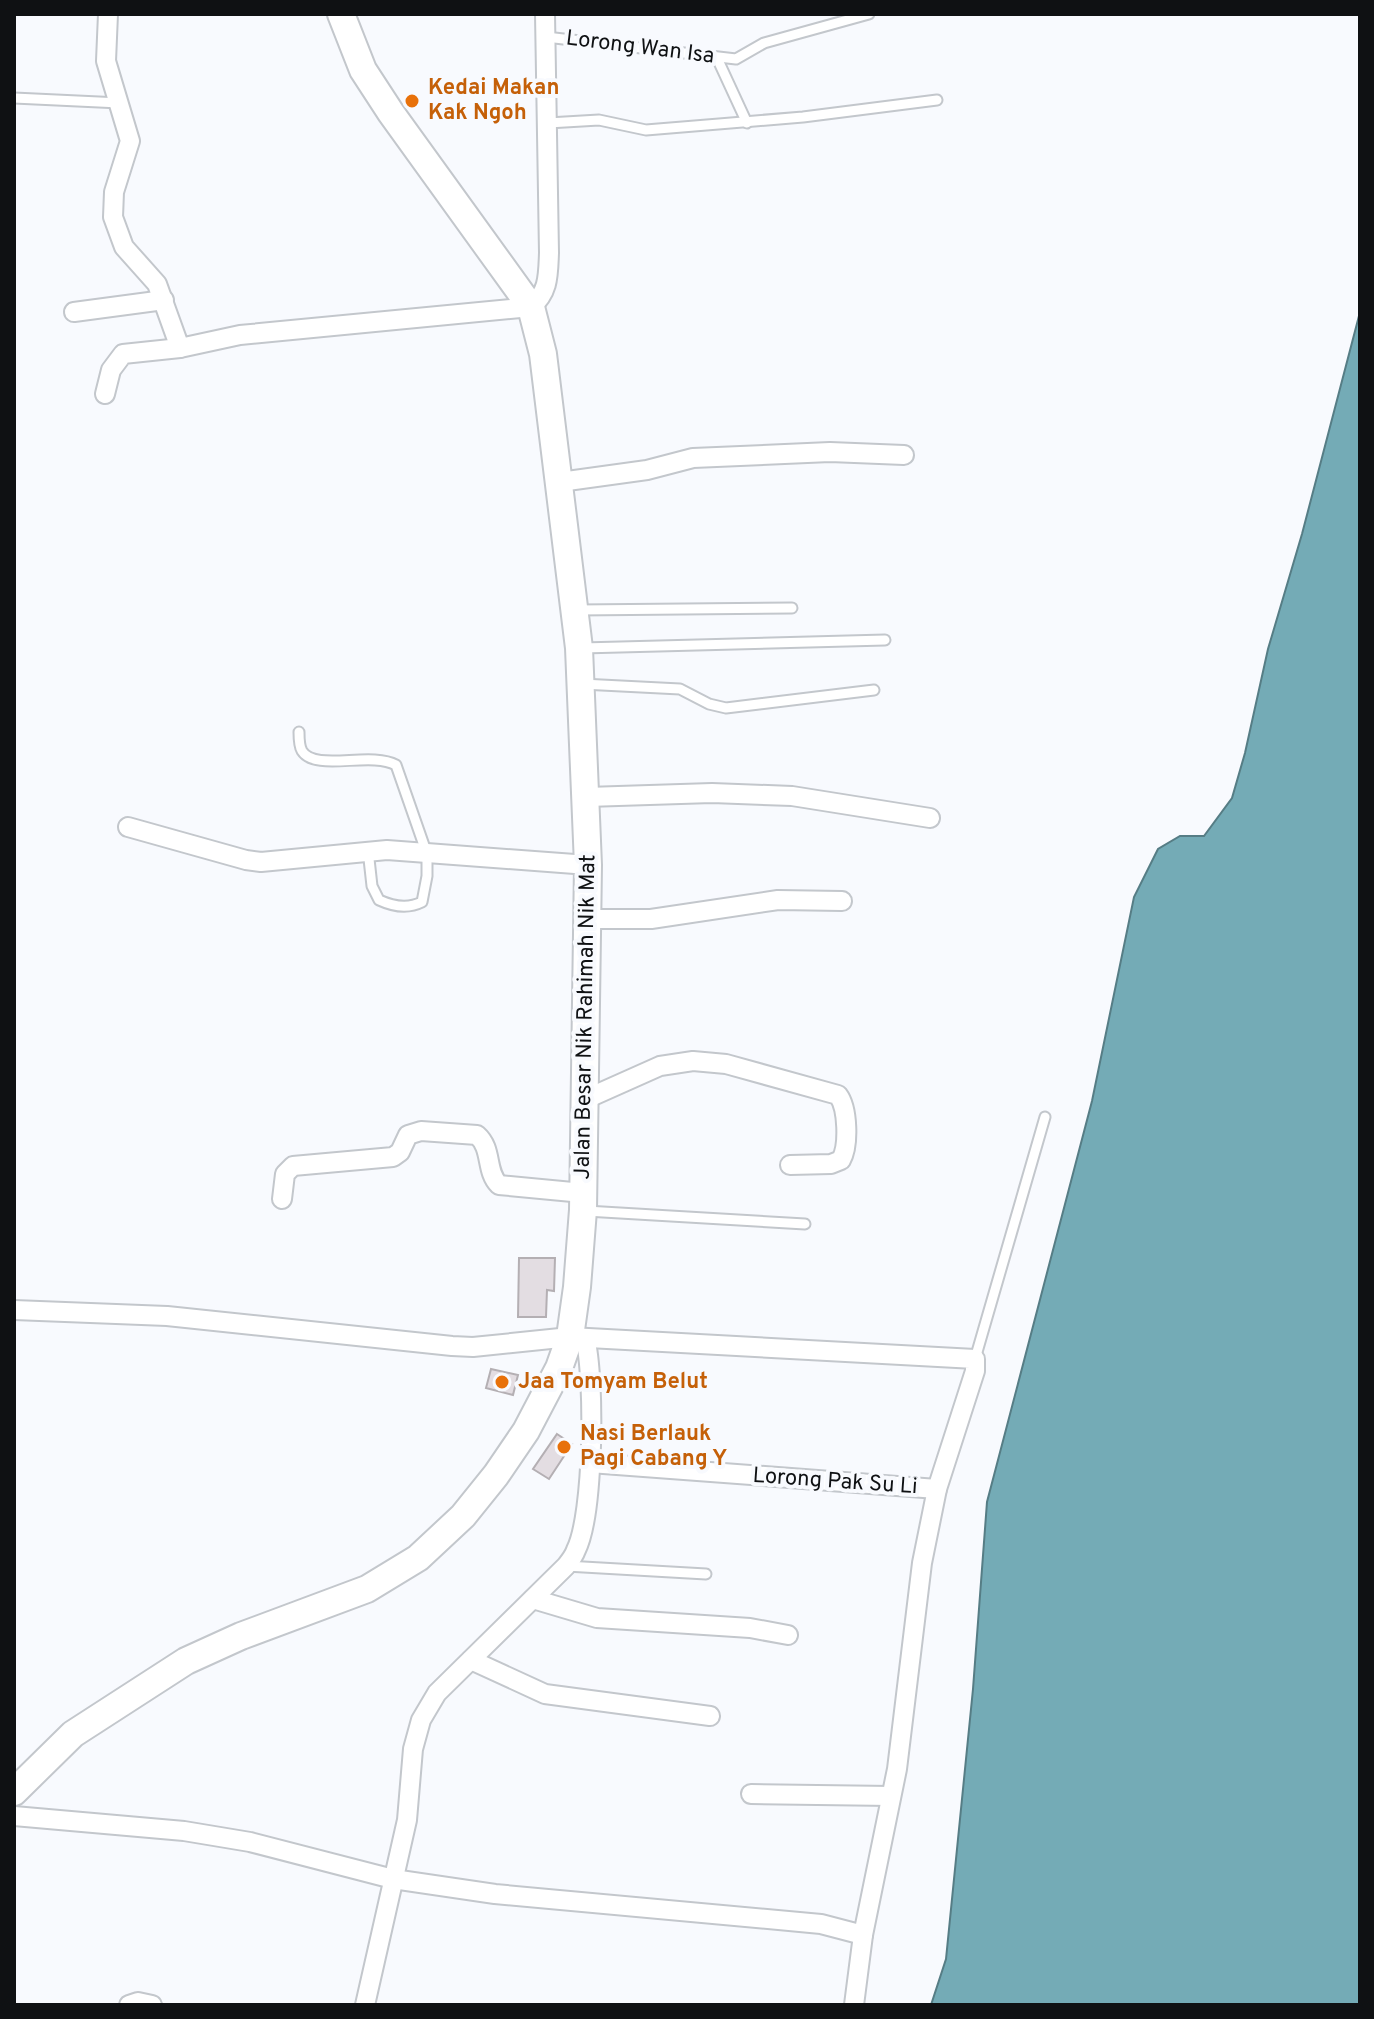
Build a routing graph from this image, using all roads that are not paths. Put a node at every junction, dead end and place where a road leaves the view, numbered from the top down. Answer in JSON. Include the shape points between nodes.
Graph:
{"nodes":[{"id":1,"x":108,"y":14,"type":"edge"},
{"id":2,"x":341,"y":14,"type":"edge"},
{"id":3,"x":545,"y":14,"type":"edge"},
{"id":4,"x":869,"y":14,"type":"edge"},
{"id":5,"x":546,"y":37,"type":"junction"},
{"id":6,"x":717,"y":58,"type":"junction"},
{"id":7,"x":14,"y":98,"type":"edge"},
{"id":8,"x":937,"y":100,"type":"dead end"},
{"id":9,"x":120,"y":103,"type":"junction"},
{"id":10,"x":548,"y":123,"type":"junction"},
{"id":11,"x":747,"y":123,"type":"junction"},
{"id":12,"x":164,"y":300,"type":"junction"},
{"id":13,"x":531,"y":307,"type":"junction"},
{"id":14,"x":74,"y":312,"type":"dead end"},
{"id":15,"x":180,"y":348,"type":"junction"},
{"id":16,"x":105,"y":394,"type":"dead end"},
{"id":17,"x":904,"y":455,"type":"dead end"},
{"id":18,"x":560,"y":482,"type":"junction"},
{"id":19,"x":792,"y":608,"type":"dead end"},
{"id":20,"x":573,"y":610,"type":"junction"},
{"id":21,"x":885,"y":640,"type":"dead end"},
{"id":22,"x":579,"y":648,"type":"junction"},
{"id":23,"x":582,"y":684,"type":"junction"},
{"id":24,"x":874,"y":690,"type":"dead end"},
{"id":25,"x":299,"y":732,"type":"dead end"},
{"id":26,"x":587,"y":797,"type":"junction"},
{"id":27,"x":930,"y":818,"type":"dead end"},
{"id":28,"x":128,"y":827,"type":"dead end"},
{"id":29,"x":368,"y":850,"type":"junction"},
{"id":30,"x":427,"y":854,"type":"junction"},
{"id":31,"x":588,"y":865,"type":"junction"},
{"id":32,"x":842,"y":901,"type":"dead end"},
{"id":33,"x":588,"y":919,"type":"junction"},
{"id":34,"x":586,"y":1099,"type":"junction"},
{"id":35,"x":1045,"y":1117,"type":"dead end"},
{"id":36,"x":790,"y":1165,"type":"dead end"},
{"id":37,"x":282,"y":1199,"type":"dead end"},
{"id":38,"x":583,"y":1202,"type":"junction"},
{"id":39,"x":805,"y":1224,"type":"dead end"},
{"id":40,"x":14,"y":1310,"type":"edge"},
{"id":41,"x":578,"y":1337,"type":"junction"},
{"id":42,"x":975,"y":1359,"type":"junction"},
{"id":43,"x":590,"y":1463,"type":"junction"},
{"id":44,"x":937,"y":1489,"type":"junction"},
{"id":45,"x":566,"y":1566,"type":"junction"},
{"id":46,"x":706,"y":1574,"type":"dead end"},
{"id":47,"x":533,"y":1599,"type":"junction"},
{"id":48,"x":788,"y":1635,"type":"dead end"},
{"id":49,"x":471,"y":1660,"type":"junction"},
{"id":50,"x":710,"y":1716,"type":"dead end"},
{"id":51,"x":14,"y":1792,"type":"edge"},
{"id":52,"x":751,"y":1794,"type":"dead end"},
{"id":53,"x":891,"y":1796,"type":"junction"},
{"id":54,"x":14,"y":1816,"type":"edge"},
{"id":55,"x":393,"y":1879,"type":"junction"},
{"id":56,"x":863,"y":1935,"type":"junction"},
{"id":57,"x":129,"y":2005,"type":"edge"},
{"id":58,"x":152,"y":2005,"type":"edge"},
{"id":59,"x":365,"y":2005,"type":"edge"},
{"id":60,"x":854,"y":2005,"type":"edge"}],
"edges":[{"from":1,"to":9,"type":"street","via":[[106,61]]},
{"from":2,"to":13,"type":"street","name":"Jalan Besar Nik Rahimah Nik Mat","via":[[370,81]]},
{"from":3,"to":5,"type":"street","name":"Lorong Wan Isa"},
{"from":4,"to":6,"type":"lane","name":"Lorong Wan Isa","via":[[764,43],[739,59]]},
{"from":5,"to":6,"type":"lane","name":"Lorong Wan Isa"},
{"from":5,"to":10,"type":"street","name":"Lorong Wan Isa"},
{"from":6,"to":11,"type":"lane"},
{"from":7,"to":9,"type":"lane"},
{"from":8,"to":11,"type":"lane"},
{"from":9,"to":12,"type":"street","via":[[130,141],[114,192],[113,217],[124,247],[157,284]]},
{"from":10,"to":11,"type":"lane","via":[[599,120],[646,130]]},
{"from":10,"to":13,"type":"street","name":"Lorong Wan Isa","via":[[548,279],[541,299]]},
{"from":12,"to":14,"type":"street"},
{"from":12,"to":15,"type":"street"},
{"from":13,"to":15,"type":"street","via":[[240,335]]},
{"from":13,"to":18,"type":"street","name":"Jalan Besar Nik Rahimah Nik Mat","via":[[543,354]]},
{"from":15,"to":16,"type":"street","via":[[123,354],[111,370]]},
{"from":17,"to":18,"type":"street","via":[[705,457]]},
{"from":18,"to":20,"type":"street","name":"Jalan Besar Nik Rahimah Nik Mat"},
{"from":19,"to":20,"type":"lane"},
{"from":20,"to":22,"type":"street","name":"Jalan Besar Nik Rahimah Nik Mat"},
{"from":21,"to":22,"type":"lane"},
{"from":22,"to":23,"type":"street","name":"Jalan Besar Nik Rahimah Nik Mat"},
{"from":23,"to":24,"type":"lane","via":[[680,689],[726,708]]},
{"from":23,"to":26,"type":"street","name":"Jalan Besar Nik Rahimah Nik Mat"},
{"from":25,"to":30,"type":"lane","via":[[300,749],[320,761],[377,758],[396,765]]},
{"from":26,"to":27,"type":"street","via":[[792,796]]},
{"from":26,"to":31,"type":"street","name":"Jalan Besar Nik Rahimah Nik Mat"},
{"from":28,"to":29,"type":"street","via":[[261,862]]},
{"from":29,"to":30,"type":"street"},
{"from":29,"to":30,"type":"lane","via":[[379,900],[407,907],[422,902],[425,895]]},
{"from":30,"to":31,"type":"street"},
{"from":31,"to":33,"type":"street","name":"Jalan Besar Nik Rahimah Nik Mat"},
{"from":32,"to":33,"type":"street","via":[[778,900],[651,919]]},
{"from":33,"to":34,"type":"street","name":"Jalan Besar Nik Rahimah Nik Mat"},
{"from":34,"to":36,"type":"street","via":[[660,1066],[693,1061],[726,1064],[838,1095],[844,1105],[841,1160]]},
{"from":34,"to":38,"type":"street","name":"Jalan Besar Nik Rahimah Nik Mat"},
{"from":35,"to":42,"type":"lane"},
{"from":37,"to":38,"type":"street","via":[[285,1174],[293,1166],[393,1157],[408,1135],[421,1131],[477,1135],[488,1149],[499,1185]]},
{"from":38,"to":39,"type":"lane"},
{"from":38,"to":41,"type":"street","name":"Jalan Besar Nik Rahimah Nik Mat"},
{"from":40,"to":41,"type":"street","via":[[167,1316],[452,1346]]},
{"from":41,"to":42,"type":"street"},
{"from":41,"to":43,"type":"street","via":[[590,1356]]},
{"from":41,"to":51,"type":"street","name":"Jalan Besar Nik Rahimah Nik Mat","via":[[496,1475],[463,1516],[418,1558],[367,1589],[186,1661],[73,1734]]},
{"from":42,"to":44,"type":"street"},
{"from":43,"to":44,"type":"street","name":"Lorong Pak Su Li"},
{"from":43,"to":45,"type":"street","via":[[577,1549]]},
{"from":44,"to":53,"type":"street"},
{"from":45,"to":46,"type":"lane"},
{"from":45,"to":47,"type":"street"},
{"from":47,"to":48,"type":"street","via":[[597,1618]]},
{"from":47,"to":49,"type":"street"},
{"from":49,"to":50,"type":"street","via":[[545,1694]]},
{"from":49,"to":55,"type":"street","via":[[437,1693],[421,1720]]},
{"from":52,"to":53,"type":"street"},
{"from":53,"to":56,"type":"street"},
{"from":54,"to":55,"type":"street","via":[[184,1831],[250,1842]]},
{"from":55,"to":56,"type":"street","via":[[495,1894],[821,1924]]},
{"from":55,"to":59,"type":"street"},
{"from":56,"to":60,"type":"street"},
{"from":57,"to":58,"type":"street"}]}
